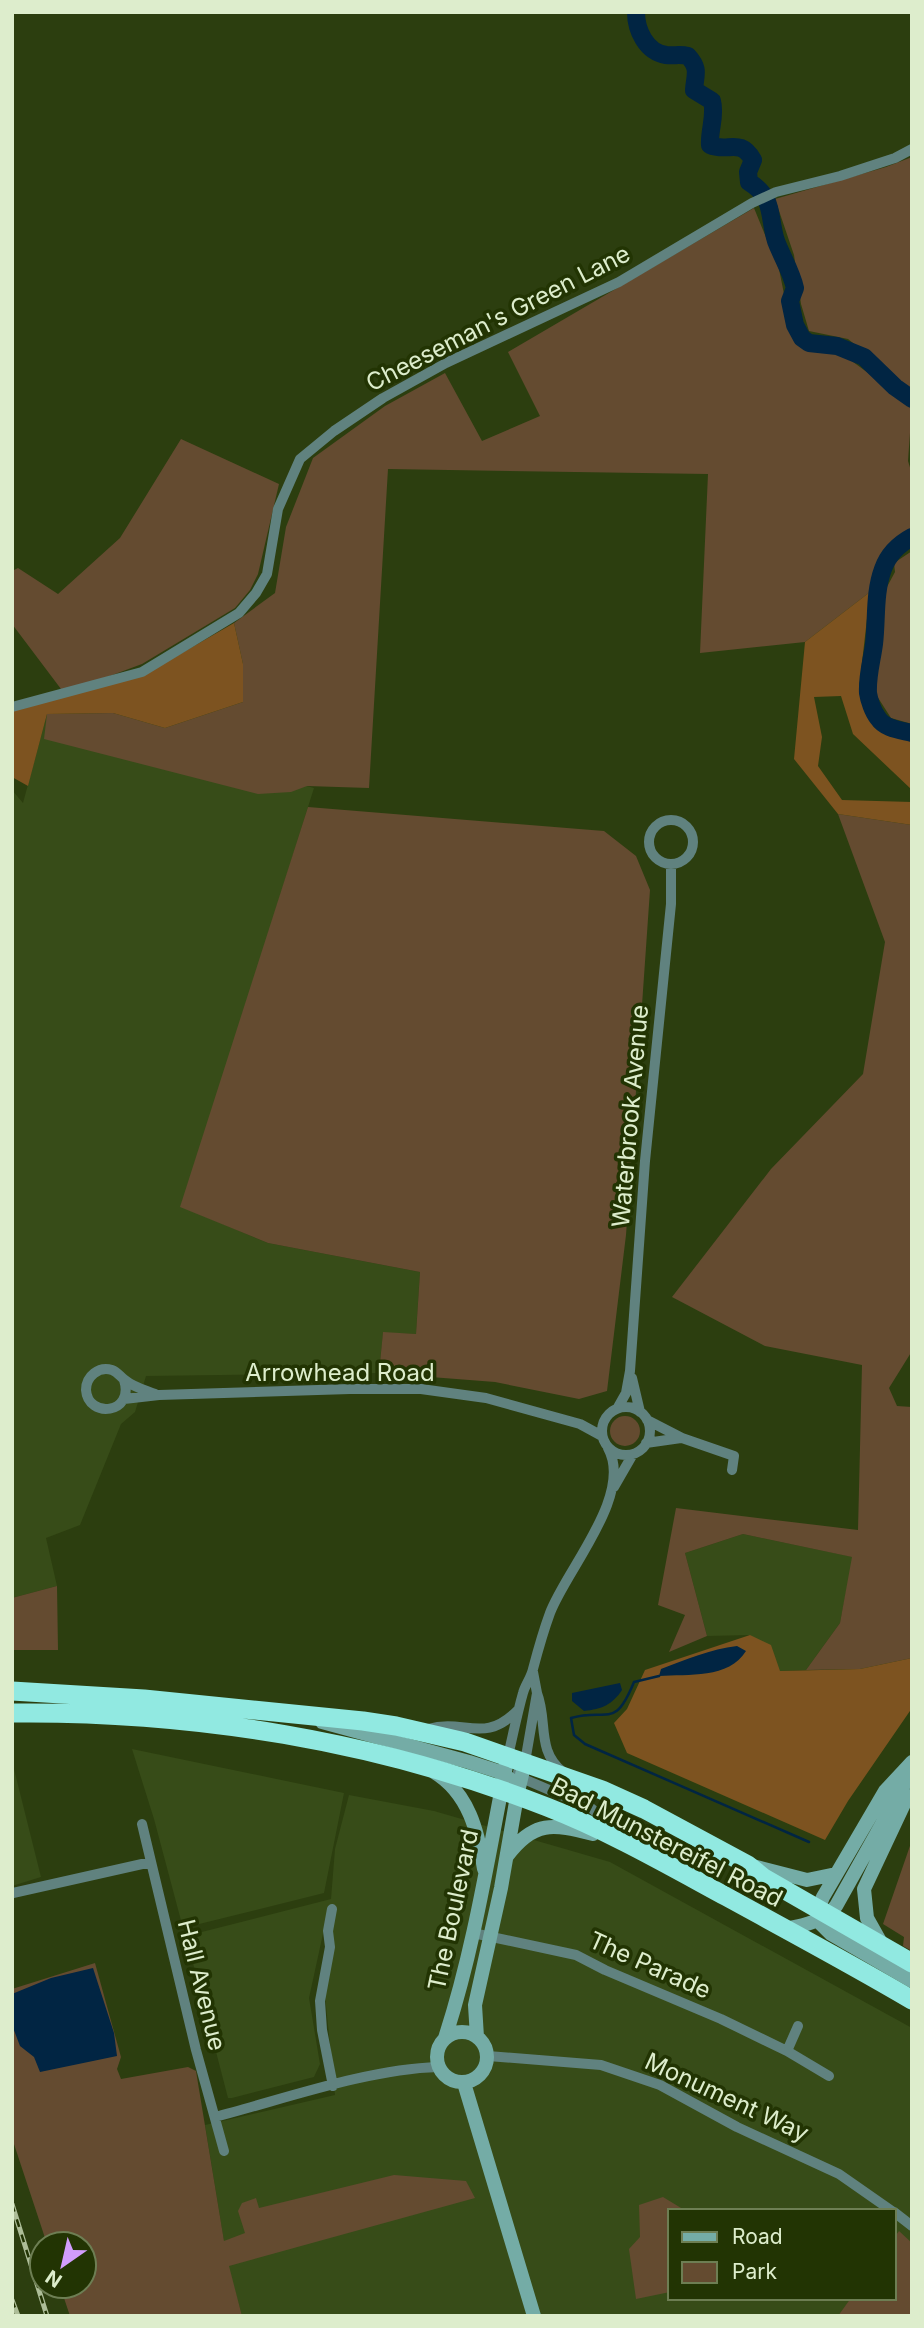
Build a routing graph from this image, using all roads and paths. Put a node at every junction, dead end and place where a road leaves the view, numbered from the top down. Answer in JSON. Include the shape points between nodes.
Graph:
{"nodes":[{"id":1,"x":912,"y":149,"type":"edge"},
{"id":2,"x":12,"y":707,"type":"edge"},
{"id":3,"x":671,"y":864,"type":"junction"},
{"id":4,"x":630,"y":1371,"type":"junction"},
{"id":5,"x":124,"y":1380,"type":"junction"},
{"id":6,"x":159,"y":1395,"type":"junction"},
{"id":7,"x":124,"y":1399,"type":"junction"},
{"id":8,"x":617,"y":1409,"type":"junction"},
{"id":9,"x":643,"y":1416,"type":"junction"},
{"id":10,"x":607,"y":1417,"type":"junction"},
{"id":11,"x":560,"y":1418,"type":"junction"},
{"id":12,"x":602,"y":1436,"type":"junction"},
{"id":13,"x":682,"y":1438,"type":"junction"},
{"id":14,"x":646,"y":1443,"type":"junction"},
{"id":15,"x":608,"y":1448,"type":"junction"},
{"id":16,"x":633,"y":1454,"type":"junction"},
{"id":17,"x":732,"y":1469,"type":"dead end"},
{"id":18,"x":609,"y":1497,"type":"junction"},
{"id":19,"x":533,"y":1671,"type":"junction"},
{"id":20,"x":12,"y":1691,"type":"edge"},
{"id":21,"x":537,"y":1693,"type":"junction"},
{"id":22,"x":519,"y":1708,"type":"junction"},
{"id":23,"x":12,"y":1713,"type":"edge"},
{"id":24,"x":308,"y":1717,"type":"junction"},
{"id":25,"x":421,"y":1731,"type":"junction"},
{"id":26,"x":911,"y":1763,"type":"edge"},
{"id":27,"x":518,"y":1765,"type":"junction"},
{"id":28,"x":423,"y":1766,"type":"junction"},
{"id":29,"x":574,"y":1781,"type":"junction"},
{"id":30,"x":905,"y":1783,"type":"junction"},
{"id":31,"x":508,"y":1787,"type":"junction"},
{"id":32,"x":142,"y":1824,"type":"dead end"},
{"id":33,"x":618,"y":1840,"type":"junction"},
{"id":34,"x":636,"y":1849,"type":"junction"},
{"id":35,"x":506,"y":1857,"type":"junction"},
{"id":36,"x":151,"y":1862,"type":"junction"},
{"id":37,"x":748,"y":1865,"type":"junction"},
{"id":38,"x":836,"y":1874,"type":"junction"},
{"id":39,"x":486,"y":1881,"type":"junction"},
{"id":40,"x":13,"y":1893,"type":"edge"},
{"id":41,"x":332,"y":1909,"type":"dead end"},
{"id":42,"x":821,"y":1915,"type":"junction"},
{"id":43,"x":785,"y":1929,"type":"junction"},
{"id":44,"x":473,"y":1933,"type":"junction"},
{"id":45,"x":490,"y":1937,"type":"junction"},
{"id":46,"x":882,"y":1944,"type":"junction"},
{"id":47,"x":912,"y":1963,"type":"edge"},
{"id":48,"x":912,"y":1981,"type":"edge"},
{"id":49,"x":912,"y":2000,"type":"edge"},
{"id":50,"x":797,"y":2026,"type":"dead end"},
{"id":51,"x":477,"y":2037,"type":"junction"},
{"id":52,"x":445,"y":2038,"type":"junction"},
{"id":53,"x":787,"y":2052,"type":"junction"},
{"id":54,"x":488,"y":2056,"type":"junction"},
{"id":55,"x":438,"y":2067,"type":"junction"},
{"id":56,"x":829,"y":2076,"type":"dead end"},
{"id":57,"x":464,"y":2083,"type":"junction"},
{"id":58,"x":333,"y":2086,"type":"junction"},
{"id":59,"x":215,"y":2117,"type":"junction"},
{"id":60,"x":224,"y":2151,"type":"dead end"},
{"id":61,"x":890,"y":2209,"type":"edge"},
{"id":62,"x":896,"y":2213,"type":"edge"},
{"id":63,"x":912,"y":2226,"type":"edge"},
{"id":64,"x":534,"y":2316,"type":"edge"}],
"edges":[{"from":1,"to":2,"type":"street","name":"Cheeseman's Green Lane","via":[[752,203],[619,282],[383,398],[314,445],[300,460],[278,509],[267,575],[239,613],[142,672]]},
{"from":3,"to":3,"type":"street","via":[[652,854],[649,840],[654,827],[672,820],[691,832],[693,847],[685,859]]},
{"from":3,"to":4,"type":"street","name":"Waterbrook Avenue"},
{"from":4,"to":8,"type":"street","name":"Waterbrook Avenue"},
{"from":4,"to":9,"type":"street","name":"Waterbrook Avenue"},
{"from":5,"to":6,"type":"street","name":"Arrowhead Road"},
{"from":5,"to":7,"type":"street"},
{"from":5,"to":7,"type":"street","via":[[115,1371],[103,1369],[92,1375],[86,1387],[89,1400],[100,1408],[114,1408]]},
{"from":6,"to":7,"type":"street","name":"Arrowhead Road"},
{"from":6,"to":11,"type":"street","name":"Arrowhead Road","via":[[421,1389],[486,1398]]},
{"from":8,"to":9,"type":"street","via":[[629,1408]]},
{"from":8,"to":10,"type":"street"},
{"from":9,"to":13,"type":"street"},
{"from":9,"to":14,"type":"street","via":[[650,1432]]},
{"from":10,"to":11,"type":"street","name":"Arrowhead Road"},
{"from":10,"to":12,"type":"street"},
{"from":11,"to":12,"type":"street","name":"Arrowhead Road"},
{"from":12,"to":15,"type":"street"},
{"from":13,"to":14,"type":"street"},
{"from":13,"to":17,"type":"street","via":[[734,1455]]},
{"from":14,"to":16,"type":"street"},
{"from":15,"to":16,"type":"street"},
{"from":15,"to":18,"type":"street","via":[[614,1464]]},
{"from":16,"to":18,"type":"street"},
{"from":18,"to":19,"type":"street","via":[[591,1542],[552,1608]]},
{"from":19,"to":21,"type":"street"},
{"from":19,"to":22,"type":"street"},
{"from":20,"to":24,"type":"highway","name":"Bad Munstereifel Road","via":[[144,1699]]},
{"from":21,"to":27,"type":"street"},
{"from":21,"to":29,"type":"street","via":[[550,1758]]},
{"from":22,"to":25,"type":"street","via":[[487,1729],[440,1726]]},
{"from":22,"to":27,"type":"street"},
{"from":23,"to":28,"type":"highway","name":"Bad Munstereifel Road","via":[[194,1723],[310,1739]]},
{"from":24,"to":25,"type":"highway","name":"Bad Munstereifel Road"},
{"from":24,"to":31,"type":"street","via":[[469,1762]]},
{"from":25,"to":27,"type":"highway","name":"Bad Munstereifel Road"},
{"from":26,"to":30,"type":"street"},
{"from":26,"to":38,"type":"street","via":[[885,1791]]},
{"from":27,"to":29,"type":"highway","name":"Bad Munstereifel Road"},
{"from":27,"to":31,"type":"street"},
{"from":27,"to":31,"type":"street"},
{"from":27,"to":34,"type":"street","via":[[591,1808]]},
{"from":28,"to":31,"type":"highway","name":"Bad Munstereifel Road"},
{"from":28,"to":39,"type":"street","via":[[440,1776],[469,1810]]},
{"from":29,"to":37,"type":"highway","name":"Bad Munstereifel Road","via":[[627,1801]]},
{"from":30,"to":42,"type":"street","via":[[842,1896]]},
{"from":30,"to":46,"type":"street","via":[[904,1804],[864,1889],[867,1918]]},
{"from":31,"to":33,"type":"highway","name":"Bad Munstereifel Road"},
{"from":31,"to":35,"type":"street","name":"The Boulevard"},
{"from":31,"to":39,"type":"street","name":"The Boulevard"},
{"from":32,"to":36,"type":"street","name":"Hall Avenue"},
{"from":33,"to":34,"type":"highway","name":"Bad Munstereifel Road"},
{"from":33,"to":35,"type":"street","via":[[563,1826],[542,1826],[517,1842]]},
{"from":34,"to":43,"type":"highway","name":"Bad Munstereifel Road"},
{"from":35,"to":45,"type":"street","name":"The Boulevard"},
{"from":36,"to":40,"type":"street"},
{"from":36,"to":59,"type":"street","name":"Hall Avenue"},
{"from":37,"to":38,"type":"street","via":[[807,1880]]},
{"from":37,"to":42,"type":"highway","name":"Bad Munstereifel Road"},
{"from":38,"to":42,"type":"street"},
{"from":39,"to":44,"type":"street","name":"The Boulevard"},
{"from":41,"to":58,"type":"street","via":[[320,2001]]},
{"from":42,"to":43,"type":"street"},
{"from":42,"to":46,"type":"highway","name":"Bad Munstereifel Road"},
{"from":42,"to":48,"type":"street","via":[[831,1934]]},
{"from":43,"to":49,"type":"highway","name":"Bad Munstereifel Road"},
{"from":44,"to":45,"type":"street","name":"The Parade"},
{"from":44,"to":52,"type":"street","name":"The Boulevard"},
{"from":45,"to":51,"type":"street","name":"The Boulevard","via":[[475,2005]]},
{"from":45,"to":53,"type":"street","name":"The Parade","via":[[576,1955]]},
{"from":46,"to":47,"type":"highway","name":"Bad Munstereifel Road"},
{"from":50,"to":53,"type":"street"},
{"from":51,"to":52,"type":"street","via":[[461,2032]]},
{"from":51,"to":54,"type":"street"},
{"from":52,"to":55,"type":"street","via":[[439,2046]]},
{"from":53,"to":56,"type":"street","name":"The Parade"},
{"from":54,"to":57,"type":"street","via":[[481,2075]]},
{"from":54,"to":61,"type":"street","name":"Monument Way","via":[[601,2065],[660,2085],[839,2174]]},
{"from":55,"to":57,"type":"street","via":[[447,2078]]},
{"from":55,"to":58,"type":"street"},
{"from":57,"to":64,"type":"street"},
{"from":58,"to":59,"type":"street"},
{"from":59,"to":60,"type":"street","name":"Hall Avenue"},
{"from":62,"to":63,"type":"street","name":"Monument Way"}]}
